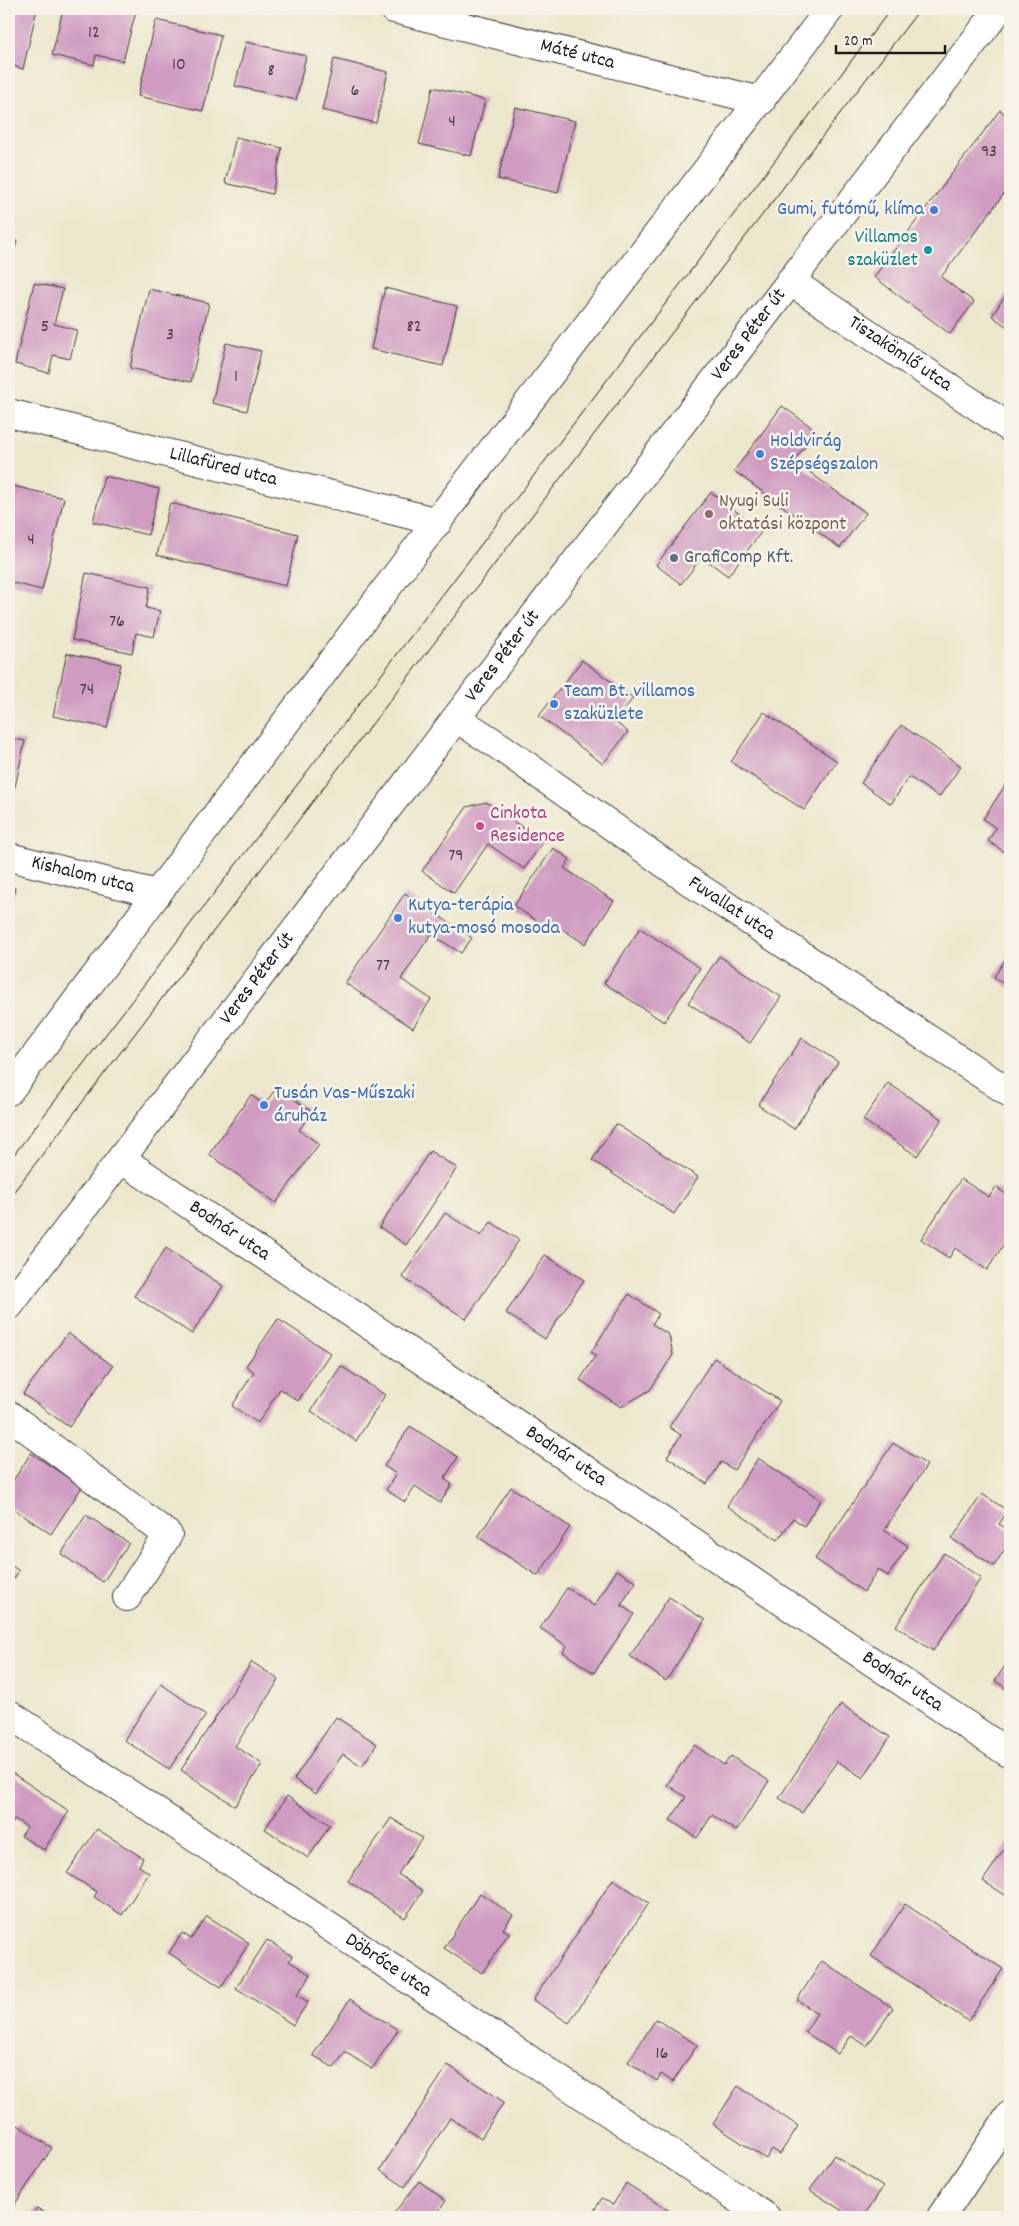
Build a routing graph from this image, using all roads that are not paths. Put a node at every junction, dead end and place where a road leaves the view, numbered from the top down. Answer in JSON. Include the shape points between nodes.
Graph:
{"nodes":[{"id":1,"x":394,"y":9,"type":"edge"},
{"id":2,"x":830,"y":9,"type":"edge"},
{"id":3,"x":999,"y":9,"type":"edge"},
{"id":4,"x":761,"y":100,"type":"junction"},
{"id":5,"x":790,"y":281,"type":"junction"},
{"id":6,"x":9,"y":413,"type":"edge"},
{"id":7,"x":1010,"y":428,"type":"edge"},
{"id":8,"x":438,"y":522,"type":"junction"},
{"id":9,"x":456,"y":718,"type":"junction"},
{"id":10,"x":9,"y":856,"type":"edge"},
{"id":11,"x":156,"y":894,"type":"junction"},
{"id":12,"x":9,"y":1091,"type":"edge"},
{"id":13,"x":1010,"y":1093,"type":"edge"},
{"id":14,"x":121,"y":1158,"type":"junction"},
{"id":15,"x":9,"y":1306,"type":"edge"},
{"id":16,"x":9,"y":1415,"type":"edge"},
{"id":17,"x":127,"y":1597,"type":"dead end"},
{"id":18,"x":9,"y":1714,"type":"edge"},
{"id":19,"x":1010,"y":1754,"type":"edge"},
{"id":20,"x":1010,"y":2115,"type":"edge"},
{"id":21,"x":766,"y":2217,"type":"edge"},
{"id":22,"x":941,"y":2217,"type":"edge"}],
"edges":[{"from":1,"to":4,"type":"street","name":"Máté utca"},
{"from":2,"to":4,"type":"street"},
{"from":3,"to":5,"type":"street","name":"Veres Péter út"},
{"from":4,"to":8,"type":"street"},
{"from":5,"to":7,"type":"street","name":"Tiszakömlő utca"},
{"from":5,"to":9,"type":"street","name":"Veres Péter út"},
{"from":6,"to":8,"type":"street","name":"Lillafüred utca"},
{"from":8,"to":11,"type":"street"},
{"from":9,"to":13,"type":"street","name":"Fuvallat utca","via":[[692,883]]},
{"from":9,"to":14,"type":"street","name":"Veres Péter út"},
{"from":10,"to":11,"type":"street","name":"Kishalom utca"},
{"from":11,"to":12,"type":"street"},
{"from":14,"to":15,"type":"street","name":"Veres Péter út"},
{"from":14,"to":19,"type":"street","name":"Bodnár utca"},
{"from":16,"to":17,"type":"street","via":[[168,1535]]},
{"from":18,"to":21,"type":"street","name":"Döbrőce utca"},
{"from":20,"to":22,"type":"street"}]}
